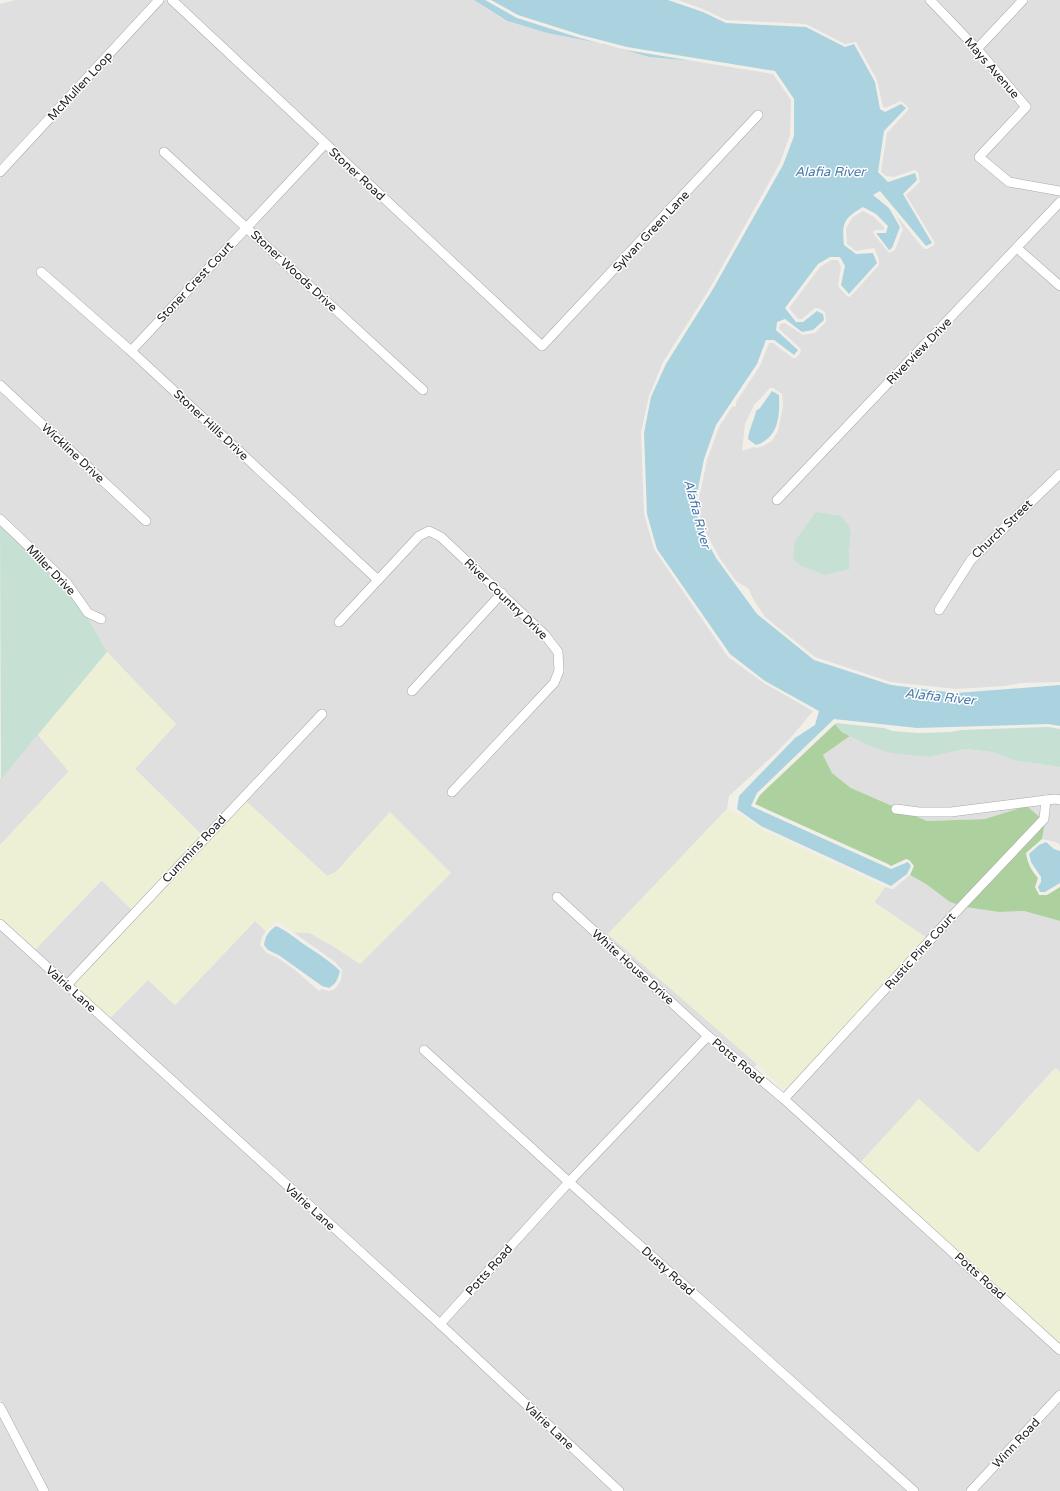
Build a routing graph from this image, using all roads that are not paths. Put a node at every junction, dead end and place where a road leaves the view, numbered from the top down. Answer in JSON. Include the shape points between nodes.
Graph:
{"nodes":[{"id":1,"x":159,"y":0,"type":"edge"},
{"id":2,"x":172,"y":0,"type":"edge"},
{"id":3,"x":930,"y":0,"type":"edge"},
{"id":4,"x":1023,"y":0,"type":"edge"},
{"id":5,"x":977,"y":49,"type":"junction"},
{"id":6,"x":758,"y":115,"type":"dead end"},
{"id":7,"x":325,"y":144,"type":"junction"},
{"id":8,"x":164,"y":152,"type":"dead end"},
{"id":9,"x":0,"y":172,"type":"edge"},
{"id":10,"x":1060,"y":190,"type":"edge"},
{"id":11,"x":1060,"y":202,"type":"edge"},
{"id":12,"x":246,"y":228,"type":"junction"},
{"id":13,"x":1017,"y":248,"type":"junction"},
{"id":14,"x":41,"y":272,"type":"dead end"},
{"id":15,"x":1060,"y":286,"type":"edge"},
{"id":16,"x":542,"y":346,"type":"joint"},
{"id":17,"x":131,"y":351,"type":"junction"},
{"id":18,"x":0,"y":385,"type":"edge"},
{"id":19,"x":423,"y":390,"type":"dead end"},
{"id":20,"x":1060,"y":474,"type":"edge"},
{"id":21,"x":777,"y":500,"type":"dead end"},
{"id":22,"x":0,"y":519,"type":"edge"},
{"id":23,"x":146,"y":521,"type":"dead end"},
{"id":24,"x":378,"y":580,"type":"junction"},
{"id":25,"x":502,"y":593,"type":"junction"},
{"id":26,"x":939,"y":610,"type":"dead end"},
{"id":27,"x":102,"y":619,"type":"dead end"},
{"id":28,"x":339,"y":622,"type":"dead end"},
{"id":29,"x":412,"y":691,"type":"dead end"},
{"id":30,"x":322,"y":714,"type":"dead end"},
{"id":31,"x":452,"y":792,"type":"dead end"},
{"id":32,"x":1046,"y":800,"type":"junction"},
{"id":33,"x":1060,"y":800,"type":"edge"},
{"id":34,"x":896,"y":809,"type":"dead end"},
{"id":35,"x":557,"y":897,"type":"dead end"},
{"id":36,"x":0,"y":924,"type":"edge"},
{"id":37,"x":67,"y":985,"type":"junction"},
{"id":38,"x":708,"y":1036,"type":"junction"},
{"id":39,"x":424,"y":1050,"type":"dead end"},
{"id":40,"x":784,"y":1099,"type":"junction"},
{"id":41,"x":569,"y":1182,"type":"junction"},
{"id":42,"x":440,"y":1324,"type":"junction"},
{"id":43,"x":1060,"y":1350,"type":"edge"},
{"id":44,"x":1060,"y":1396,"type":"edge"},
{"id":45,"x":0,"y":1407,"type":"edge"},
{"id":46,"x":44,"y":1491,"type":"edge"},
{"id":47,"x":619,"y":1491,"type":"edge"},
{"id":48,"x":914,"y":1491,"type":"edge"},
{"id":49,"x":971,"y":1491,"type":"edge"}],
"edges":[{"from":1,"to":9,"type":"street","name":"McMullen Loop"},
{"from":2,"to":7,"type":"street","name":"Stoner Road"},
{"from":3,"to":5,"type":"street","name":"Mays Avenue"},
{"from":4,"to":5,"type":"street"},
{"from":5,"to":10,"type":"street","name":"Mays Avenue","via":[[1026,107],[979,157],[1009,182]]},
{"from":6,"to":16,"type":"street","name":"Sylvan Green Lane"},
{"from":7,"to":12,"type":"street","name":"Stoner Crest Court"},
{"from":7,"to":16,"type":"street","name":"Stoner Road"},
{"from":8,"to":12,"type":"street","name":"Stoner Woods Drive"},
{"from":11,"to":13,"type":"street","name":"Riverview Drive"},
{"from":12,"to":17,"type":"street","name":"Stoner Crest Court"},
{"from":12,"to":19,"type":"street","name":"Stoner Woods Drive"},
{"from":13,"to":15,"type":"street"},
{"from":13,"to":21,"type":"street","name":"Riverview Drive"},
{"from":14,"to":17,"type":"street","name":"Stoner Hills Drive"},
{"from":17,"to":24,"type":"street","name":"Stoner Hills Drive"},
{"from":18,"to":23,"type":"street","name":"Wickline Drive"},
{"from":20,"to":26,"type":"street","name":"Church Street","via":[[971,560]]},
{"from":22,"to":27,"type":"street","name":"Miller Drive","via":[[67,583],[88,613]]},
{"from":24,"to":25,"type":"street","name":"River Country Drive","via":[[419,536],[429,531],[441,537]]},
{"from":24,"to":28,"type":"street","name":"River Country Drive"},
{"from":25,"to":29,"type":"street"},
{"from":25,"to":31,"type":"street","name":"River Country Drive","via":[[545,635],[558,652],[559,671],[554,683]]},
{"from":30,"to":37,"type":"street","name":"Cummins Road"},
{"from":32,"to":33,"type":"street"},
{"from":32,"to":34,"type":"street","via":[[951,812]]},
{"from":32,"to":40,"type":"street","name":"Rustic Pine Court","via":[[1044,819]]},
{"from":35,"to":38,"type":"street","name":"White House Drive"},
{"from":36,"to":37,"type":"street","name":"Valrie Lane"},
{"from":37,"to":42,"type":"street","name":"Valrie Lane"},
{"from":38,"to":40,"type":"street","name":"Potts Road"},
{"from":38,"to":41,"type":"street","name":"Potts Road"},
{"from":39,"to":41,"type":"street","name":"Dusty Road"},
{"from":40,"to":43,"type":"street","name":"Potts Road"},
{"from":41,"to":42,"type":"street","name":"Potts Road"},
{"from":41,"to":48,"type":"street","name":"Dusty Road"},
{"from":42,"to":47,"type":"street","name":"Valrie Lane"},
{"from":44,"to":49,"type":"street","name":"Winn Road"},
{"from":45,"to":46,"type":"street"}]}
